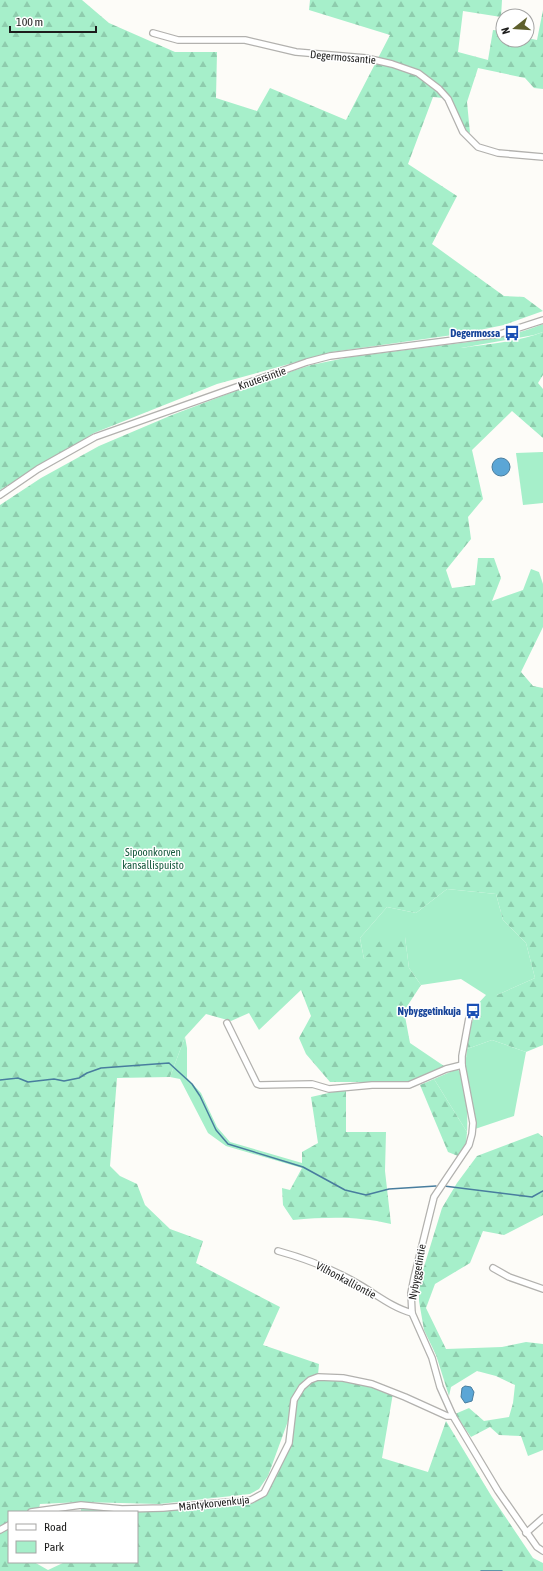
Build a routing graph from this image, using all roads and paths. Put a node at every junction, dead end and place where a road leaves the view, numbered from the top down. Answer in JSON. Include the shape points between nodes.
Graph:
{"nodes":[{"id":1,"x":154,"y":33,"type":"dead end"},
{"id":2,"x":543,"y":157,"type":"edge"},
{"id":3,"x":543,"y":320,"type":"edge"},
{"id":4,"x":0,"y":495,"type":"edge"},
{"id":5,"x":469,"y":1018,"type":"dead end"},
{"id":6,"x":227,"y":1023,"type":"dead end"},
{"id":7,"x":462,"y":1065,"type":"junction"},
{"id":8,"x":278,"y":1251,"type":"dead end"},
{"id":9,"x":493,"y":1268,"type":"dead end"},
{"id":10,"x":543,"y":1289,"type":"edge"},
{"id":11,"x":412,"y":1313,"type":"junction"},
{"id":12,"x":453,"y":1416,"type":"junction"},
{"id":13,"x":38,"y":1511,"type":"edge"},
{"id":14,"x":543,"y":1518,"type":"edge"},
{"id":15,"x":526,"y":1533,"type":"junction"},
{"id":16,"x":543,"y":1551,"type":"edge"}],
"edges":[{"from":1,"to":2,"type":"street","name":"Degermossantie","via":[[178,40],[245,40],[296,52],[366,58],[388,63],[418,73],[439,89],[454,110],[463,132],[478,147],[503,153]]},
{"from":3,"to":4,"type":"street","name":"Knutersintie","via":[[500,334],[330,356],[307,362],[95,437],[38,469]]},
{"from":5,"to":7,"type":"street","name":"Nybyggetintie"},
{"from":6,"to":7,"type":"street","via":[[257,1084],[260,1085],[312,1084],[329,1089],[409,1085]]},
{"from":7,"to":11,"type":"street","name":"Nybyggetintie","via":[[473,1123],[472,1134],[469,1145],[442,1183],[433,1201],[411,1293]]},
{"from":8,"to":11,"type":"street","name":"Vilhonkalliontie","via":[[323,1267]]},
{"from":9,"to":10,"type":"street","via":[[509,1277]]},
{"from":11,"to":12,"type":"street","name":"Nybyggetintie"},
{"from":12,"to":13,"type":"street","name":"Mäntykorvenkuja","via":[[447,1416],[372,1384],[343,1378],[318,1377],[302,1387],[294,1400],[289,1443],[264,1493],[251,1500],[163,1508],[122,1509],[82,1505]]},
{"from":12,"to":15,"type":"street","name":"Nybyggetintie"},
{"from":14,"to":15,"type":"street"},
{"from":15,"to":16,"type":"street","name":"Nybyggetintie"}]}
